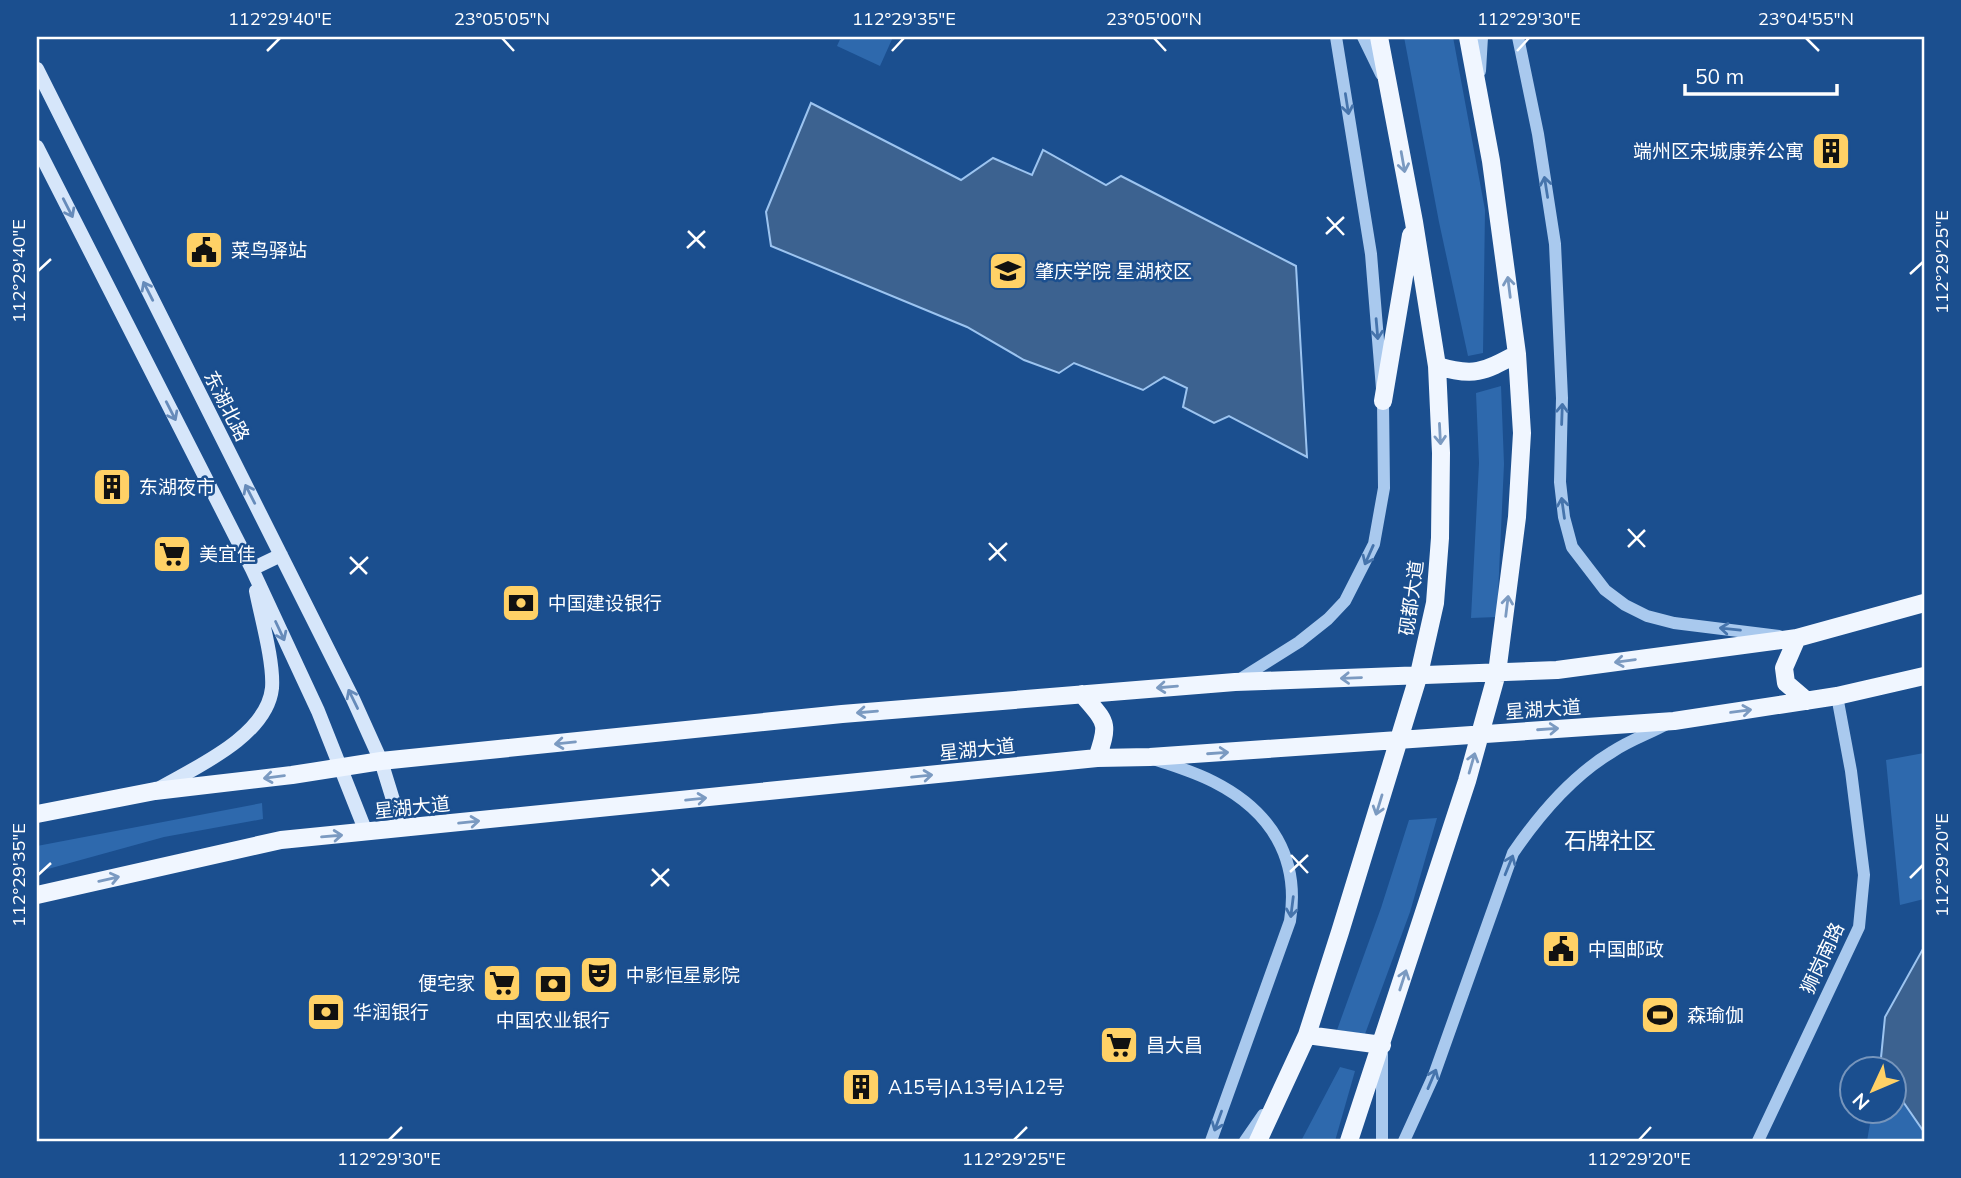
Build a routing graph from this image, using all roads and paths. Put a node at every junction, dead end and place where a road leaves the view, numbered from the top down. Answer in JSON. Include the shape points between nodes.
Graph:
{"nodes":[{"id":1,"x":1336,"y":37,"type":"edge"},
{"id":2,"x":1363,"y":37,"type":"edge"},
{"id":3,"x":1379,"y":37,"type":"edge"},
{"id":4,"x":1468,"y":37,"type":"edge"},
{"id":5,"x":1482,"y":37,"type":"edge"},
{"id":6,"x":1518,"y":37,"type":"edge"},
{"id":7,"x":37,"y":69,"type":"edge"},
{"id":8,"x":1479,"y":92,"type":"junction"},
{"id":9,"x":1391,"y":95,"type":"junction"},
{"id":10,"x":37,"y":148,"type":"edge"},
{"id":11,"x":1414,"y":222,"type":"junction"},
{"id":12,"x":1517,"y":355,"type":"junction"},
{"id":13,"x":1437,"y":366,"type":"junction"},
{"id":14,"x":1383,"y":401,"type":"junction"},
{"id":15,"x":281,"y":555,"type":"junction"},
{"id":16,"x":252,"y":569,"type":"junction"},
{"id":17,"x":1924,"y":603,"type":"edge"},
{"id":18,"x":1797,"y":638,"type":"junction"},
{"id":19,"x":1497,"y":673,"type":"junction"},
{"id":20,"x":1419,"y":674,"type":"junction"},
{"id":21,"x":1924,"y":676,"type":"edge"},
{"id":22,"x":1235,"y":682,"type":"junction"},
{"id":23,"x":1082,"y":694,"type":"junction"},
{"id":24,"x":1837,"y":696,"type":"junction"},
{"id":25,"x":1807,"y":701,"type":"junction"},
{"id":26,"x":1674,"y":720,"type":"junction"},
{"id":27,"x":1480,"y":735,"type":"junction"},
{"id":28,"x":1398,"y":740,"type":"junction"},
{"id":29,"x":1150,"y":757,"type":"junction"},
{"id":30,"x":1097,"y":758,"type":"junction"},
{"id":31,"x":381,"y":761,"type":"junction"},
{"id":32,"x":341,"y":766,"type":"junction"},
{"id":33,"x":155,"y":791,"type":"junction"},
{"id":34,"x":37,"y":814,"type":"edge"},
{"id":35,"x":402,"y":829,"type":"junction"},
{"id":36,"x":366,"y":832,"type":"junction"},
{"id":37,"x":37,"y":895,"type":"edge"},
{"id":38,"x":1307,"y":1035,"type":"junction"},
{"id":39,"x":1382,"y":1045,"type":"junction"},
{"id":40,"x":1281,"y":1089,"type":"junction"},
{"id":41,"x":1211,"y":1141,"type":"edge"},
{"id":42,"x":1245,"y":1141,"type":"edge"},
{"id":43,"x":1258,"y":1141,"type":"edge"},
{"id":44,"x":1349,"y":1141,"type":"edge"},
{"id":45,"x":1382,"y":1141,"type":"edge"},
{"id":46,"x":1404,"y":1141,"type":"edge"},
{"id":47,"x":1758,"y":1141,"type":"edge"}],
"edges":[{"from":1,"to":14,"type":"street","one_way":true,"via":[[1371,254]]},
{"from":2,"to":9,"type":"street"},
{"from":3,"to":9,"type":"main road","name":"砚都大道"},
{"from":4,"to":8,"type":"main road"},
{"from":5,"to":8,"type":"street"},
{"from":18,"to":6,"type":"street","one_way":true,"via":[[1647,616],[1605,590],[1572,547],[1560,482],[1562,398],[1555,244]]},
{"from":15,"to":7,"type":"main road","name":"东湖北路","one_way":true},
{"from":12,"to":8,"type":"main road","one_way":true},
{"from":9,"to":11,"type":"main road","name":"砚都大道","one_way":true},
{"from":10,"to":16,"type":"main road","one_way":true},
{"from":11,"to":13,"type":"main road","name":"砚都大道"},
{"from":11,"to":14,"type":"main road"},
{"from":12,"to":13,"type":"main road","via":[[1474,373]]},
{"from":19,"to":12,"type":"main road","one_way":true,"via":[[1517,517],[1522,433]]},
{"from":13,"to":20,"type":"main road","name":"砚都大道","one_way":true,"via":[[1440,538],[1435,603]]},
{"from":14,"to":22,"type":"street","one_way":true,"via":[[1384,488],[1374,544],[1360,575],[1328,619]]},
{"from":15,"to":16,"type":"main road"},
{"from":31,"to":15,"type":"main road","name":"东湖北路","one_way":true},
{"from":16,"to":32,"type":"main road","one_way":true},
{"from":16,"to":33,"type":"main road","via":[[272,687],[265,710],[240,740]]},
{"from":17,"to":18,"type":"main road","name":"星湖大道"},
{"from":18,"to":19,"type":"main road","name":"星湖大道","one_way":true,"via":[[1557,670]]},
{"from":18,"to":25,"type":"main road","via":[[1784,668],[1786,683]]},
{"from":19,"to":20,"type":"main road","name":"星湖大道"},
{"from":19,"to":27,"type":"main road"},
{"from":20,"to":22,"type":"main road","name":"星湖大道","one_way":true},
{"from":20,"to":28,"type":"main road","name":"砚都大道"},
{"from":21,"to":24,"type":"main road","name":"星湖大道"},
{"from":22,"to":23,"type":"main road","name":"星湖大道","one_way":true},
{"from":23,"to":30,"type":"main road","via":[[1104,720]]},
{"from":23,"to":31,"type":"main road","name":"星湖大道","one_way":true},
{"from":24,"to":25,"type":"main road","name":"星湖大道"},
{"from":24,"to":47,"type":"street","name":"狮岗南路","via":[[1864,874],[1859,927]]},
{"from":26,"to":25,"type":"main road","name":"星湖大道","one_way":true},
{"from":27,"to":26,"type":"main road","name":"星湖大道","one_way":true},
{"from":46,"to":26,"type":"street","one_way":true,"via":[[1434,1075],[1514,853],[1529,829],[1579,776],[1611,752]]},
{"from":27,"to":28,"type":"main road","name":"星湖大道"},
{"from":39,"to":27,"type":"main road","one_way":true},
{"from":29,"to":28,"type":"main road","name":"星湖大道","one_way":true},
{"from":28,"to":38,"type":"main road","name":"砚都大道","one_way":true},
{"from":29,"to":30,"type":"main road","name":"星湖大道"},
{"from":29,"to":41,"type":"street","one_way":true,"via":[[1237,795],[1262,816],[1280,841],[1291,870],[1294,898],[1290,921]]},
{"from":35,"to":30,"type":"main road","name":"星湖大道","one_way":true},
{"from":31,"to":32,"type":"main road","name":"星湖大道"},
{"from":31,"to":35,"type":"main road","name":"东湖北路"},
{"from":32,"to":33,"type":"main road","name":"星湖大道","one_way":true},
{"from":32,"to":36,"type":"main road"},
{"from":33,"to":34,"type":"main road","name":"星湖大道"},
{"from":35,"to":36,"type":"main road","name":"星湖大道"},
{"from":37,"to":36,"type":"main road","name":"星湖大道","one_way":true,"via":[[281,841]]},
{"from":38,"to":39,"type":"main road"},
{"from":38,"to":40,"type":"main road","name":"砚都大道"},
{"from":39,"to":44,"type":"main road"},
{"from":39,"to":45,"type":"street"},
{"from":40,"to":42,"type":"street"},
{"from":40,"to":43,"type":"main road","name":"砚都大道"}]}
